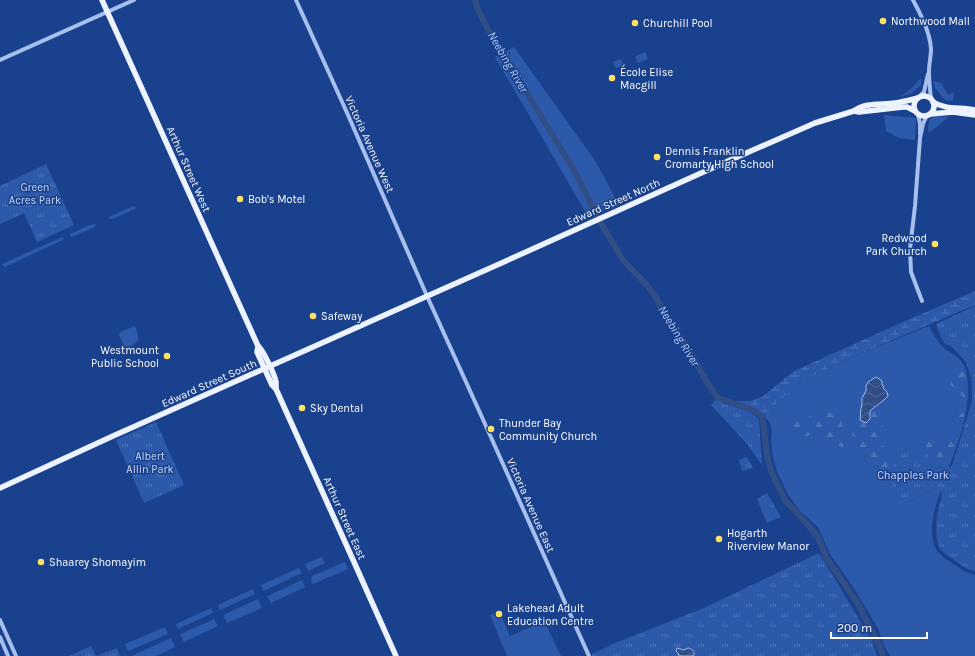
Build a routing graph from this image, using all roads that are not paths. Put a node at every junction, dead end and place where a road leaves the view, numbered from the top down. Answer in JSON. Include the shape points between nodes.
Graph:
{"nodes":[{"id":1,"x":102,"y":0,"type":"edge"},
{"id":2,"x":134,"y":0,"type":"edge"},
{"id":3,"x":296,"y":0,"type":"edge"},
{"id":4,"x":913,"y":0,"type":"edge"},
{"id":5,"x":107,"y":12,"type":"junction"},
{"id":6,"x":0,"y":60,"type":"edge"},
{"id":7,"x":929,"y":72,"type":"junction"},
{"id":8,"x":919,"y":97,"type":"junction"},
{"id":9,"x":932,"y":100,"type":"junction"},
{"id":10,"x":975,"y":110,"type":"edge"},
{"id":11,"x":854,"y":111,"type":"junction"},
{"id":12,"x":917,"y":112,"type":"junction"},
{"id":13,"x":928,"y":115,"type":"junction"},
{"id":14,"x":975,"y":115,"type":"edge"},
{"id":15,"x":920,"y":138,"type":"junction"},
{"id":16,"x":427,"y":296,"type":"junction"},
{"id":17,"x":922,"y":301,"type":"dead end"},
{"id":18,"x":267,"y":368,"type":"junction"},
{"id":19,"x":0,"y":488,"type":"edge"},
{"id":20,"x":0,"y":620,"type":"edge"},
{"id":21,"x":0,"y":637,"type":"edge"},
{"id":22,"x":8,"y":656,"type":"edge"},
{"id":23,"x":16,"y":656,"type":"edge"},
{"id":24,"x":396,"y":656,"type":"edge"},
{"id":25,"x":589,"y":656,"type":"edge"}],
"edges":[{"from":1,"to":5,"type":"main road","name":"Arthur Street West"},
{"from":2,"to":5,"type":"street"},
{"from":3,"to":16,"type":"street","name":"Victoria Avenue West"},
{"from":4,"to":7,"type":"street","via":[[927,29],[931,49]]},
{"from":5,"to":6,"type":"street"},
{"from":5,"to":18,"type":"main road","name":"Arthur Street West","via":[[258,346],[257,352]]},
{"from":7,"to":8,"type":"street","via":[[924,92]]},
{"from":7,"to":9,"type":"street"},
{"from":8,"to":9,"type":"main road","via":[[926,96]]},
{"from":8,"to":11,"type":"main road","name":"Edward Street North","via":[[896,103],[865,106]]},
{"from":8,"to":12,"type":"main road","via":[[914,105]]},
{"from":9,"to":10,"type":"main road","via":[[942,107]]},
{"from":9,"to":13,"type":"main road","via":[[934,108]]},
{"from":11,"to":12,"type":"main road","name":"Edward Street North","via":[[903,107]]},
{"from":11,"to":16,"type":"main road","name":"Edward Street North","via":[[815,123]]},
{"from":12,"to":13,"type":"main road"},
{"from":12,"to":15,"type":"street"},
{"from":13,"to":14,"type":"main road","via":[[941,112]]},
{"from":13,"to":15,"type":"street"},
{"from":15,"to":17,"type":"street","via":[[910,249],[911,272]]},
{"from":16,"to":18,"type":"main road","name":"Edward Street South"},
{"from":16,"to":25,"type":"street","name":"Victoria Avenue East"},
{"from":18,"to":19,"type":"main road","name":"Edward Street South"},
{"from":18,"to":24,"type":"main road","name":"Arthur Street East","via":[[272,385]]},
{"from":20,"to":23,"type":"street"},
{"from":21,"to":22,"type":"street"}]}
